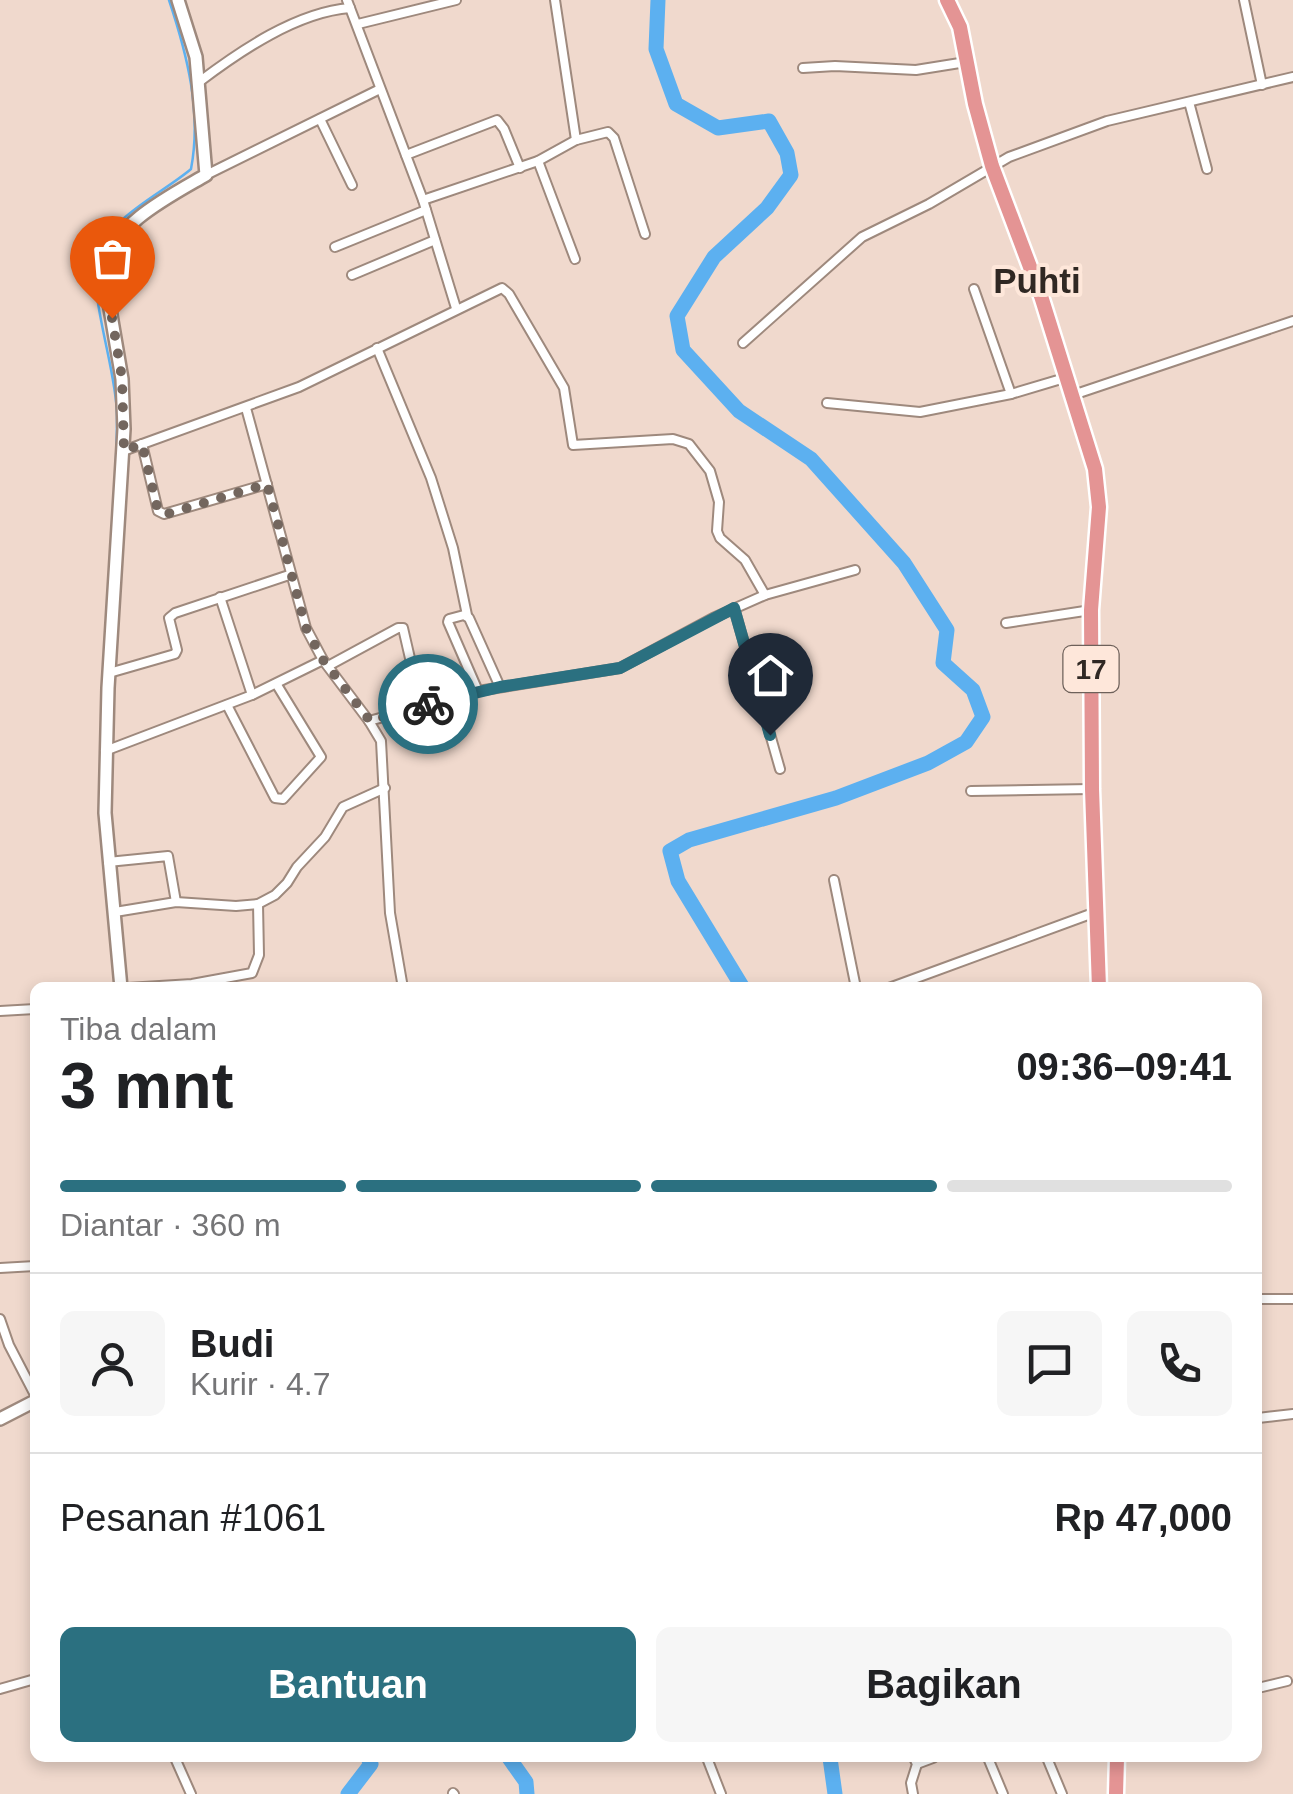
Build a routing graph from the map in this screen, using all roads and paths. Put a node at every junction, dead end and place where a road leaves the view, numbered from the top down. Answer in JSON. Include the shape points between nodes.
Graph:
{"nodes":[{"id":1,"x":178,"y":0,"type":"edge"},
{"id":2,"x":456,"y":0,"type":"edge"},
{"id":3,"x":555,"y":0,"type":"edge"},
{"id":4,"x":1244,"y":0,"type":"edge"},
{"id":5,"x":349,"y":4,"type":"edge"},
{"id":6,"x":953,"y":4,"type":"edge"},
{"id":7,"x":358,"y":24,"type":"junction"},
{"id":8,"x":966,"y":62,"type":"junction"},
{"id":9,"x":803,"y":68,"type":"dead end"},
{"id":10,"x":1293,"y":77,"type":"edge"},
{"id":11,"x":198,"y":82,"type":"junction"},
{"id":12,"x":1262,"y":84,"type":"junction"},
{"id":13,"x":380,"y":89,"type":"junction"},
{"id":14,"x":1189,"y":102,"type":"junction"},
{"id":15,"x":320,"y":120,"type":"junction"},
{"id":16,"x":576,"y":140,"type":"junction"},
{"id":17,"x":406,"y":155,"type":"junction"},
{"id":18,"x":538,"y":161,"type":"junction"},
{"id":19,"x":992,"y":166,"type":"junction"},
{"id":20,"x":520,"y":168,"type":"junction"},
{"id":21,"x":1207,"y":169,"type":"dead end"},
{"id":22,"x":206,"y":175,"type":"junction"},
{"id":23,"x":352,"y":185,"type":"dead end"},
{"id":24,"x":422,"y":200,"type":"junction"},
{"id":25,"x":426,"y":210,"type":"junction"},
{"id":26,"x":646,"y":234,"type":"dead end"},
{"id":27,"x":435,"y":240,"type":"junction"},
{"id":28,"x":335,"y":247,"type":"dead end"},
{"id":29,"x":575,"y":259,"type":"dead end"},
{"id":30,"x":352,"y":274,"type":"dead end"},
{"id":31,"x":974,"y":288,"type":"dead end"},
{"id":32,"x":456,"y":308,"type":"junction"},
{"id":33,"x":1293,"y":320,"type":"edge"},
{"id":34,"x":743,"y":343,"type":"dead end"},
{"id":35,"x":377,"y":348,"type":"junction"},
{"id":36,"x":1068,"y":377,"type":"junction"},
{"id":37,"x":1011,"y":394,"type":"junction"},
{"id":38,"x":1073,"y":395,"type":"junction"},
{"id":39,"x":827,"y":403,"type":"dead end"},
{"id":40,"x":246,"y":408,"type":"junction"},
{"id":41,"x":142,"y":444,"type":"junction"},
{"id":42,"x":124,"y":451,"type":"junction"},
{"id":43,"x":267,"y":484,"type":"junction"},
{"id":44,"x":855,"y":570,"type":"dead end"},
{"id":45,"x":289,"y":575,"type":"junction"},
{"id":46,"x":765,"y":595,"type":"junction"},
{"id":47,"x":220,"y":598,"type":"junction"},
{"id":48,"x":734,"y":608,"type":"junction"},
{"id":49,"x":1092,"y":610,"type":"junction"},
{"id":50,"x":467,"y":616,"type":"junction"},
{"id":51,"x":1006,"y":623,"type":"dead end"},
{"id":52,"x":326,"y":663,"type":"junction"},
{"id":53,"x":108,"y":674,"type":"junction"},
{"id":54,"x":277,"y":685,"type":"junction"},
{"id":55,"x":500,"y":687,"type":"junction"},
{"id":56,"x":478,"y":692,"type":"junction"},
{"id":57,"x":252,"y":695,"type":"junction"},
{"id":58,"x":227,"y":705,"type":"junction"},
{"id":59,"x":421,"y":706,"type":"junction"},
{"id":60,"x":370,"y":721,"type":"junction"},
{"id":61,"x":105,"y":751,"type":"junction"},
{"id":62,"x":780,"y":769,"type":"dead end"},
{"id":63,"x":385,"y":788,"type":"junction"},
{"id":64,"x":1092,"y":789,"type":"junction"},
{"id":65,"x":971,"y":791,"type":"dead end"},
{"id":66,"x":108,"y":862,"type":"junction"},
{"id":67,"x":834,"y":880,"type":"dead end"},
{"id":68,"x":176,"y":902,"type":"junction"},
{"id":69,"x":258,"y":904,"type":"junction"},
{"id":70,"x":116,"y":912,"type":"junction"},
{"id":71,"x":1097,"y":912,"type":"junction"},
{"id":72,"x":123,"y":982,"type":"edge"},
{"id":73,"x":210,"y":982,"type":"edge"},
{"id":74,"x":402,"y":982,"type":"edge"},
{"id":75,"x":855,"y":982,"type":"edge"},
{"id":76,"x":905,"y":982,"type":"edge"},
{"id":77,"x":1100,"y":982,"type":"edge"},
{"id":78,"x":30,"y":1009,"type":"edge"},
{"id":79,"x":0,"y":1011,"type":"edge"},
{"id":80,"x":30,"y":1266,"type":"edge"},
{"id":81,"x":0,"y":1268,"type":"edge"},
{"id":82,"x":1262,"y":1298,"type":"edge"},
{"id":83,"x":1293,"y":1298,"type":"edge"},
{"id":84,"x":0,"y":1318,"type":"edge"},
{"id":85,"x":30,"y":1388,"type":"edge"},
{"id":86,"x":30,"y":1401,"type":"edge"},
{"id":87,"x":1293,"y":1414,"type":"edge"},
{"id":88,"x":1262,"y":1418,"type":"edge"},
{"id":89,"x":0,"y":1419,"type":"edge"},
{"id":90,"x":30,"y":1680,"type":"edge"},
{"id":91,"x":1287,"y":1681,"type":"dead end"},
{"id":92,"x":1262,"y":1687,"type":"edge"},
{"id":93,"x":0,"y":1688,"type":"edge"},
{"id":94,"x":176,"y":1762,"type":"edge"},
{"id":95,"x":709,"y":1762,"type":"edge"},
{"id":96,"x":916,"y":1762,"type":"edge"},
{"id":97,"x":990,"y":1762,"type":"edge"},
{"id":98,"x":1049,"y":1762,"type":"edge"},
{"id":99,"x":1117,"y":1762,"type":"edge"},
{"id":100,"x":191,"y":1794,"type":"edge"},
{"id":101,"x":721,"y":1794,"type":"edge"},
{"id":102,"x":913,"y":1794,"type":"edge"},
{"id":103,"x":1003,"y":1794,"type":"edge"},
{"id":104,"x":1062,"y":1794,"type":"edge"},
{"id":105,"x":1116,"y":1794,"type":"edge"}],
"edges":[{"from":1,"to":11,"type":"main road"},
{"from":2,"to":7,"type":"street"},
{"from":3,"to":16,"type":"street"},
{"from":4,"to":12,"type":"street"},
{"from":5,"to":7,"type":"street"},
{"from":5,"to":11,"type":"street","via":[[277,34]]},
{"from":6,"to":8,"type":"highway","number":"17"},
{"from":7,"to":13,"type":"street"},
{"from":8,"to":9,"type":"street","via":[[916,70]]},
{"from":8,"to":19,"type":"highway","number":"17"},
{"from":10,"to":12,"type":"street"},
{"from":11,"to":22,"type":"main road"},
{"from":12,"to":14,"type":"street"},
{"from":13,"to":15,"type":"street"},
{"from":13,"to":17,"type":"street"},
{"from":14,"to":19,"type":"street","via":[[1071,132]]},
{"from":14,"to":21,"type":"street"},
{"from":15,"to":22,"type":"street"},
{"from":15,"to":23,"type":"street"},
{"from":16,"to":18,"type":"street"},
{"from":16,"to":26,"type":"street","via":[[603,132],[614,138]]},
{"from":17,"to":20,"type":"street","via":[[497,120]]},
{"from":17,"to":24,"type":"street"},
{"from":18,"to":20,"type":"street"},
{"from":18,"to":29,"type":"street"},
{"from":19,"to":34,"type":"street","via":[[862,237]]},
{"from":19,"to":36,"type":"highway","number":"17"},
{"from":20,"to":24,"type":"street"},
{"from":22,"to":42,"type":"main road","via":[[136,222],[105,260],[122,378]]},
{"from":24,"to":25,"type":"street"},
{"from":25,"to":27,"type":"street"},
{"from":25,"to":28,"type":"street"},
{"from":27,"to":30,"type":"street"},
{"from":27,"to":32,"type":"street"},
{"from":31,"to":37,"type":"street"},
{"from":32,"to":35,"type":"street"},
{"from":32,"to":46,"type":"street","via":[[506,290],[564,388],[573,444],[690,444],[716,487],[716,531],[745,560]]},
{"from":33,"to":38,"type":"street"},
{"from":35,"to":40,"type":"street"},
{"from":35,"to":50,"type":"street","via":[[454,548]]},
{"from":36,"to":37,"type":"street"},
{"from":36,"to":38,"type":"highway","number":"17"},
{"from":37,"to":39,"type":"street","via":[[920,412]]},
{"from":38,"to":49,"type":"highway","number":"17","via":[[1098,496]]},
{"from":40,"to":41,"type":"street"},
{"from":40,"to":43,"type":"street"},
{"from":41,"to":42,"type":"street"},
{"from":41,"to":43,"type":"street","via":[[164,514]]},
{"from":42,"to":53,"type":"main road"},
{"from":43,"to":45,"type":"street"},
{"from":44,"to":46,"type":"street"},
{"from":45,"to":47,"type":"street"},
{"from":45,"to":52,"type":"street"},
{"from":46,"to":48,"type":"street"},
{"from":47,"to":53,"type":"street","via":[[170,616],[174,654]]},
{"from":47,"to":57,"type":"street"},
{"from":48,"to":55,"type":"street","via":[[620,668]]},
{"from":48,"to":62,"type":"street"},
{"from":49,"to":51,"type":"street"},
{"from":49,"to":64,"type":"highway","number":"17"},
{"from":50,"to":55,"type":"street"},
{"from":50,"to":56,"type":"street","via":[[448,622]]},
{"from":52,"to":54,"type":"street"},
{"from":52,"to":59,"type":"street","via":[[400,627]]},
{"from":52,"to":60,"type":"street"},
{"from":53,"to":61,"type":"main road"},
{"from":54,"to":57,"type":"street"},
{"from":54,"to":58,"type":"street","via":[[321,757],[283,799],[276,798]]},
{"from":55,"to":56,"type":"street"},
{"from":56,"to":59,"type":"street"},
{"from":57,"to":58,"type":"street"},
{"from":58,"to":61,"type":"street"},
{"from":59,"to":60,"type":"street"},
{"from":60,"to":63,"type":"street","via":[[381,741]]},
{"from":61,"to":66,"type":"main road"},
{"from":63,"to":69,"type":"street","via":[[343,807],[288,883]]},
{"from":63,"to":74,"type":"street","via":[[390,913]]},
{"from":64,"to":65,"type":"street"},
{"from":64,"to":71,"type":"highway","number":"17"},
{"from":66,"to":68,"type":"street","via":[[168,856]]},
{"from":66,"to":70,"type":"main road"},
{"from":67,"to":75,"type":"street"},
{"from":68,"to":69,"type":"street"},
{"from":68,"to":70,"type":"street"},
{"from":69,"to":73,"type":"street","via":[[256,968]]},
{"from":70,"to":72,"type":"main road"},
{"from":71,"to":76,"type":"street"},
{"from":71,"to":77,"type":"highway","number":"17"},
{"from":78,"to":79,"type":"street"},
{"from":80,"to":81,"type":"street"},
{"from":82,"to":83,"type":"street"},
{"from":84,"to":85,"type":"street"},
{"from":86,"to":89,"type":"main road"},
{"from":87,"to":88,"type":"street"},
{"from":90,"to":93,"type":"street"},
{"from":91,"to":92,"type":"street"},
{"from":94,"to":100,"type":"street"},
{"from":95,"to":101,"type":"street"},
{"from":96,"to":102,"type":"street"},
{"from":97,"to":103,"type":"street"},
{"from":98,"to":104,"type":"street"},
{"from":99,"to":105,"type":"highway"}]}
